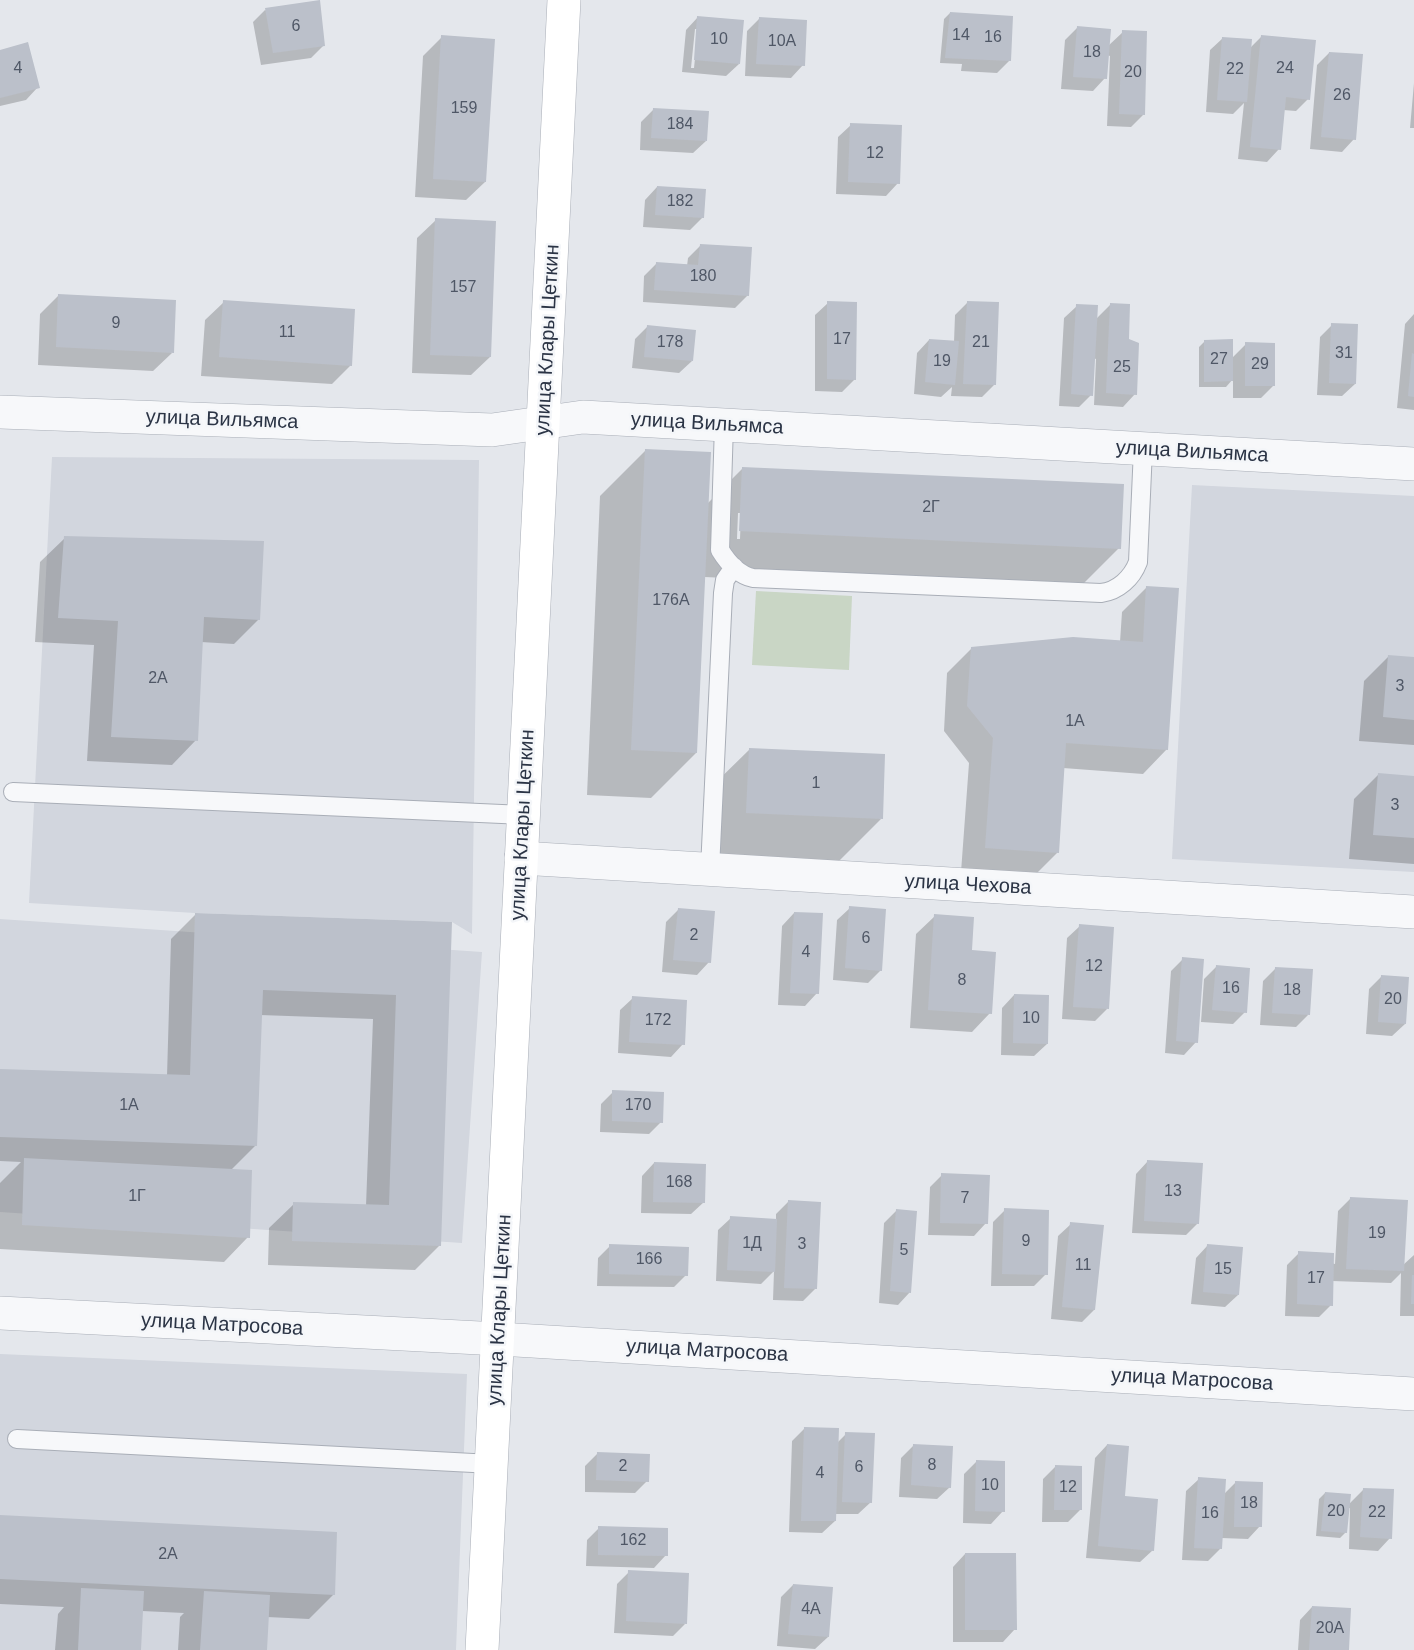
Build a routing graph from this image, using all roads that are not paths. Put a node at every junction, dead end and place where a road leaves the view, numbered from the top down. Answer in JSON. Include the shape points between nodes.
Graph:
{"nodes":[{"id":1,"x":564,"y":0,"type":"edge"},
{"id":2,"x":0,"y":412,"type":"edge"},
{"id":3,"x":545,"y":423,"type":"junction"},
{"id":4,"x":724,"y":425,"type":"junction"},
{"id":5,"x":1143,"y":449,"type":"junction"},
{"id":6,"x":1414,"y":464,"type":"edge"},
{"id":7,"x":734,"y":567,"type":"junction"},
{"id":8,"x":13,"y":792,"type":"dead end"},
{"id":9,"x":524,"y":815,"type":"junction"},
{"id":10,"x":522,"y":858,"type":"junction"},
{"id":11,"x":710,"y":869,"type":"junction"},
{"id":12,"x":1414,"y":912,"type":"edge"},
{"id":13,"x":0,"y":1314,"type":"edge"},
{"id":14,"x":499,"y":1339,"type":"junction"},
{"id":15,"x":1414,"y":1394,"type":"edge"},
{"id":16,"x":17,"y":1439,"type":"dead end"},
{"id":17,"x":492,"y":1464,"type":"junction"},
{"id":18,"x":482,"y":1650,"type":"edge"}],
"edges":[{"from":1,"to":3,"type":"street","name":"улица Клары Цеткин"},
{"from":2,"to":3,"type":"street","name":"улица Вильямса","via":[[492,430]]},
{"from":3,"to":4,"type":"street","name":"улица Вильямса","via":[[583,417]]},
{"from":3,"to":9,"type":"street","name":"улица Клары Цеткин"},
{"from":4,"to":5,"type":"street","name":"улица Вильямса"},
{"from":4,"to":7,"type":"lane","via":[[719,543]]},
{"from":5,"to":6,"type":"street","name":"улица Вильямса"},
{"from":5,"to":7,"type":"lane","via":[[1138,562],[1131,575],[1110,592],[753,578]]},
{"from":7,"to":11,"type":"lane","via":[[725,580],[723,593]]},
{"from":8,"to":9,"type":"lane"},
{"from":9,"to":10,"type":"street","name":"улица Клары Цеткин"},
{"from":10,"to":11,"type":"street","name":"улица Чехова"},
{"from":10,"to":14,"type":"street","name":"улица Клары Цеткин"},
{"from":11,"to":12,"type":"street","name":"улица Чехова"},
{"from":13,"to":14,"type":"street","name":"улица Матросова"},
{"from":14,"to":15,"type":"street","name":"улица Матросова"},
{"from":14,"to":17,"type":"street","name":"улица Клары Цеткин"},
{"from":16,"to":17,"type":"lane"},
{"from":17,"to":18,"type":"street","name":"улица Клары Цеткин"}]}
